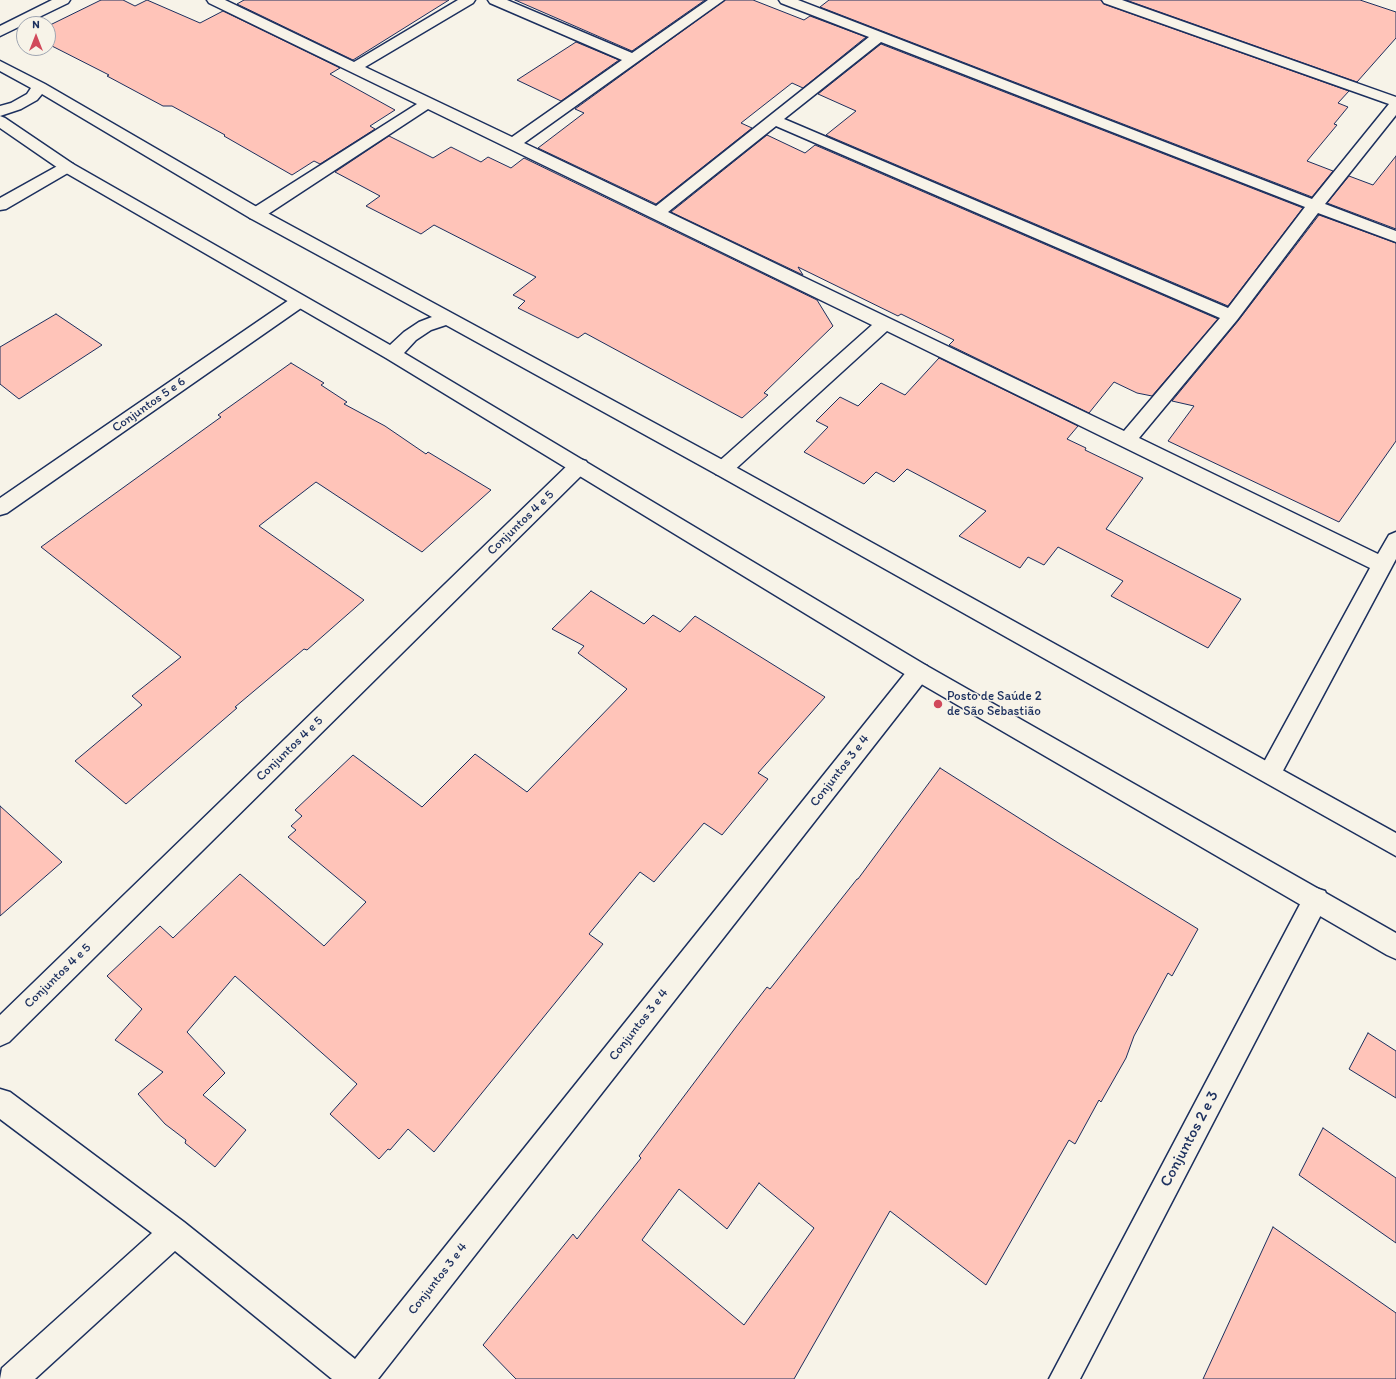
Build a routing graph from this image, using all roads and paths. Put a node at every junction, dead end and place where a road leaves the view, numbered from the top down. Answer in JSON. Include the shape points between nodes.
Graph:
{"nodes":[{"id":1,"x":63,"y":0,"type":"edge"},
{"id":2,"x":214,"y":0,"type":"edge"},
{"id":3,"x":468,"y":0,"type":"edge"},
{"id":4,"x":495,"y":0,"type":"edge"},
{"id":5,"x":717,"y":0,"type":"edge"},
{"id":6,"x":786,"y":0,"type":"edge"},
{"id":7,"x":1109,"y":0,"type":"edge"},
{"id":8,"x":0,"y":32,"type":"edge"},
{"id":9,"x":879,"y":36,"type":"junction"},
{"id":10,"x":633,"y":59,"type":"junction"},
{"id":11,"x":0,"y":65,"type":"edge"},
{"id":12,"x":354,"y":68,"type":"junction"},
{"id":13,"x":40,"y":87,"type":"junction"},
{"id":14,"x":1396,"y":102,"type":"edge"},
{"id":15,"x":428,"y":103,"type":"junction"},
{"id":16,"x":1396,"y":105,"type":"edge"},
{"id":17,"x":0,"y":111,"type":"edge"},
{"id":18,"x":774,"y":120,"type":"junction"},
{"id":19,"x":0,"y":121,"type":"edge"},
{"id":20,"x":512,"y":144,"type":"junction"},
{"id":21,"x":67,"y":167,"type":"junction"},
{"id":22,"x":1316,"y":204,"type":"junction"},
{"id":23,"x":0,"y":205,"type":"edge"},
{"id":24,"x":256,"y":214,"type":"junction"},
{"id":25,"x":656,"y":214,"type":"junction"},
{"id":26,"x":1396,"y":237,"type":"edge"},
{"id":27,"x":298,"y":302,"type":"junction"},
{"id":28,"x":1230,"y":316,"type":"junction"},
{"id":29,"x":445,"y":319,"type":"junction"},
{"id":30,"x":884,"y":324,"type":"junction"},
{"id":31,"x":392,"y":354,"type":"junction"},
{"id":32,"x":1128,"y":440,"type":"junction"},
{"id":33,"x":579,"y":466,"type":"junction"},
{"id":34,"x":723,"y":469,"type":"junction"},
{"id":35,"x":0,"y":508,"type":"edge"},
{"id":36,"x":1396,"y":540,"type":"edge"},
{"id":37,"x":1382,"y":565,"type":"junction"},
{"id":38,"x":919,"y":672,"type":"junction"},
{"id":39,"x":1270,"y":773,"type":"junction"},
{"id":40,"x":1396,"y":845,"type":"edge"},
{"id":41,"x":1316,"y":899,"type":"junction"},
{"id":42,"x":1396,"y":947,"type":"edge"},
{"id":43,"x":0,"y":1033,"type":"edge"},
{"id":44,"x":0,"y":1102,"type":"edge"},
{"id":45,"x":174,"y":1232,"type":"junction"},
{"id":46,"x":13,"y":1379,"type":"edge"},
{"id":47,"x":357,"y":1379,"type":"edge"},
{"id":48,"x":1064,"y":1379,"type":"edge"}],
"edges":[{"from":1,"to":8,"type":"street"},
{"from":2,"to":12,"type":"street"},
{"from":3,"to":12,"type":"street"},
{"from":4,"to":10,"type":"street"},
{"from":5,"to":10,"type":"street"},
{"from":6,"to":9,"type":"street"},
{"from":7,"to":14,"type":"street"},
{"from":9,"to":18,"type":"street"},
{"from":9,"to":22,"type":"street"},
{"from":10,"to":20,"type":"street"},
{"from":11,"to":13,"type":"street"},
{"from":12,"to":15,"type":"street"},
{"from":13,"to":17,"type":"street","via":[[32,97]]},
{"from":13,"to":24,"type":"street"},
{"from":15,"to":20,"type":"street"},
{"from":15,"to":24,"type":"street"},
{"from":16,"to":22,"type":"street"},
{"from":18,"to":25,"type":"street"},
{"from":18,"to":28,"type":"street"},
{"from":19,"to":21,"type":"street"},
{"from":20,"to":25,"type":"street"},
{"from":21,"to":23,"type":"street"},
{"from":21,"to":27,"type":"street"},
{"from":22,"to":26,"type":"street"},
{"from":22,"to":28,"type":"street"},
{"from":24,"to":29,"type":"street"},
{"from":25,"to":30,"type":"street"},
{"from":27,"to":31,"type":"street"},
{"from":27,"to":35,"type":"street","name":"Conjuntos 5 e 6"},
{"from":28,"to":32,"type":"street"},
{"from":29,"to":31,"type":"street","via":[[420,329]]},
{"from":29,"to":34,"type":"street"},
{"from":30,"to":32,"type":"street"},
{"from":30,"to":34,"type":"street"},
{"from":31,"to":33,"type":"street"},
{"from":32,"to":37,"type":"street"},
{"from":33,"to":38,"type":"street"},
{"from":33,"to":43,"type":"street","name":"Conjuntos 4 e 5"},
{"from":34,"to":39,"type":"street"},
{"from":36,"to":37,"type":"street"},
{"from":37,"to":39,"type":"street"},
{"from":38,"to":41,"type":"street"},
{"from":38,"to":47,"type":"street","name":"Conjuntos 3 e 4"},
{"from":39,"to":40,"type":"street"},
{"from":41,"to":42,"type":"street"},
{"from":41,"to":48,"type":"street","name":"Conjuntos 2 e 3"},
{"from":44,"to":45,"type":"street"},
{"from":45,"to":46,"type":"street"},
{"from":45,"to":47,"type":"street"}]}
